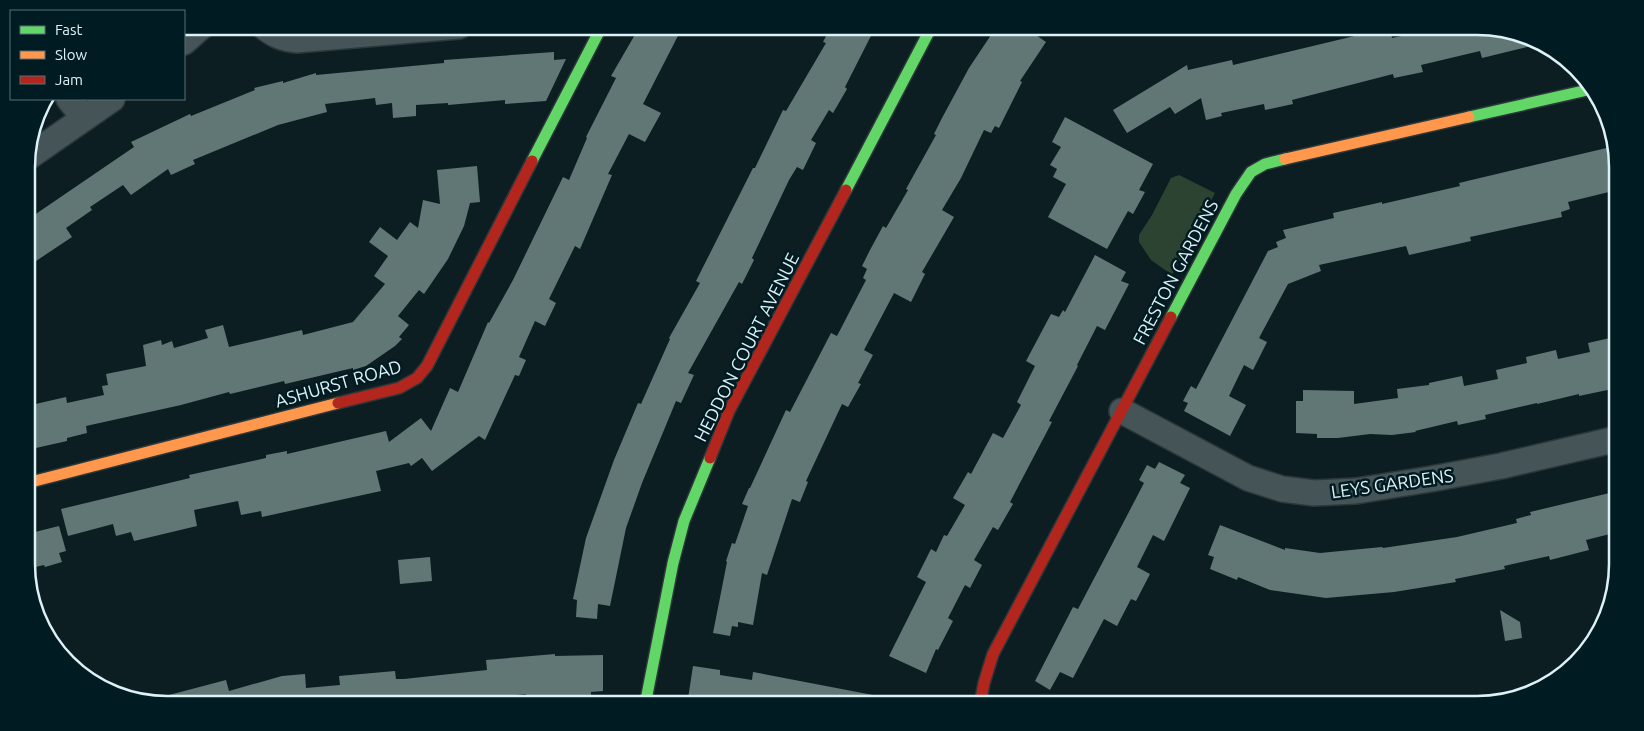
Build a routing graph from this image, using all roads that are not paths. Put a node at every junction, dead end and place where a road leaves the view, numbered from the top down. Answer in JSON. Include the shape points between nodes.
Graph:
{"nodes":[{"id":1,"x":274,"y":35,"type":"edge"},
{"id":2,"x":355,"y":35,"type":"edge"},
{"id":3,"x":596,"y":35,"type":"edge"},
{"id":4,"x":927,"y":35,"type":"edge"},
{"id":5,"x":1584,"y":91,"type":"edge"},
{"id":6,"x":70,"y":100,"type":"edge"},
{"id":7,"x":111,"y":100,"type":"edge"},
{"id":8,"x":84,"y":118,"type":"junction"},
{"id":9,"x":36,"y":152,"type":"edge"},
{"id":10,"x":1122,"y":411,"type":"junction"},
{"id":11,"x":1609,"y":440,"type":"edge"},
{"id":12,"x":35,"y":480,"type":"edge"},
{"id":13,"x":647,"y":696,"type":"edge"},
{"id":14,"x":982,"y":696,"type":"edge"}],
"edges":[{"from":1,"to":2,"type":"street","via":[[297,40]]},
{"from":3,"to":12,"type":"street","name":"ASHURST ROAD","via":[[427,366],[417,378],[398,388]]},
{"from":4,"to":13,"type":"street","name":"HEDDON COURT AVENUE","via":[[729,411],[684,521]]},
{"from":5,"to":10,"type":"street","name":"FRESTON GARDENS","via":[[1265,164],[1251,172],[1236,194]]},
{"from":6,"to":8,"type":"street"},
{"from":7,"to":8,"type":"street"},
{"from":8,"to":9,"type":"street"},
{"from":10,"to":11,"type":"street","name":"LEYS GARDENS","via":[[1248,478],[1282,489],[1314,493],[1356,491],[1431,479]]},
{"from":10,"to":14,"type":"street","name":"FRESTON GARDENS","via":[[993,654]]}]}
